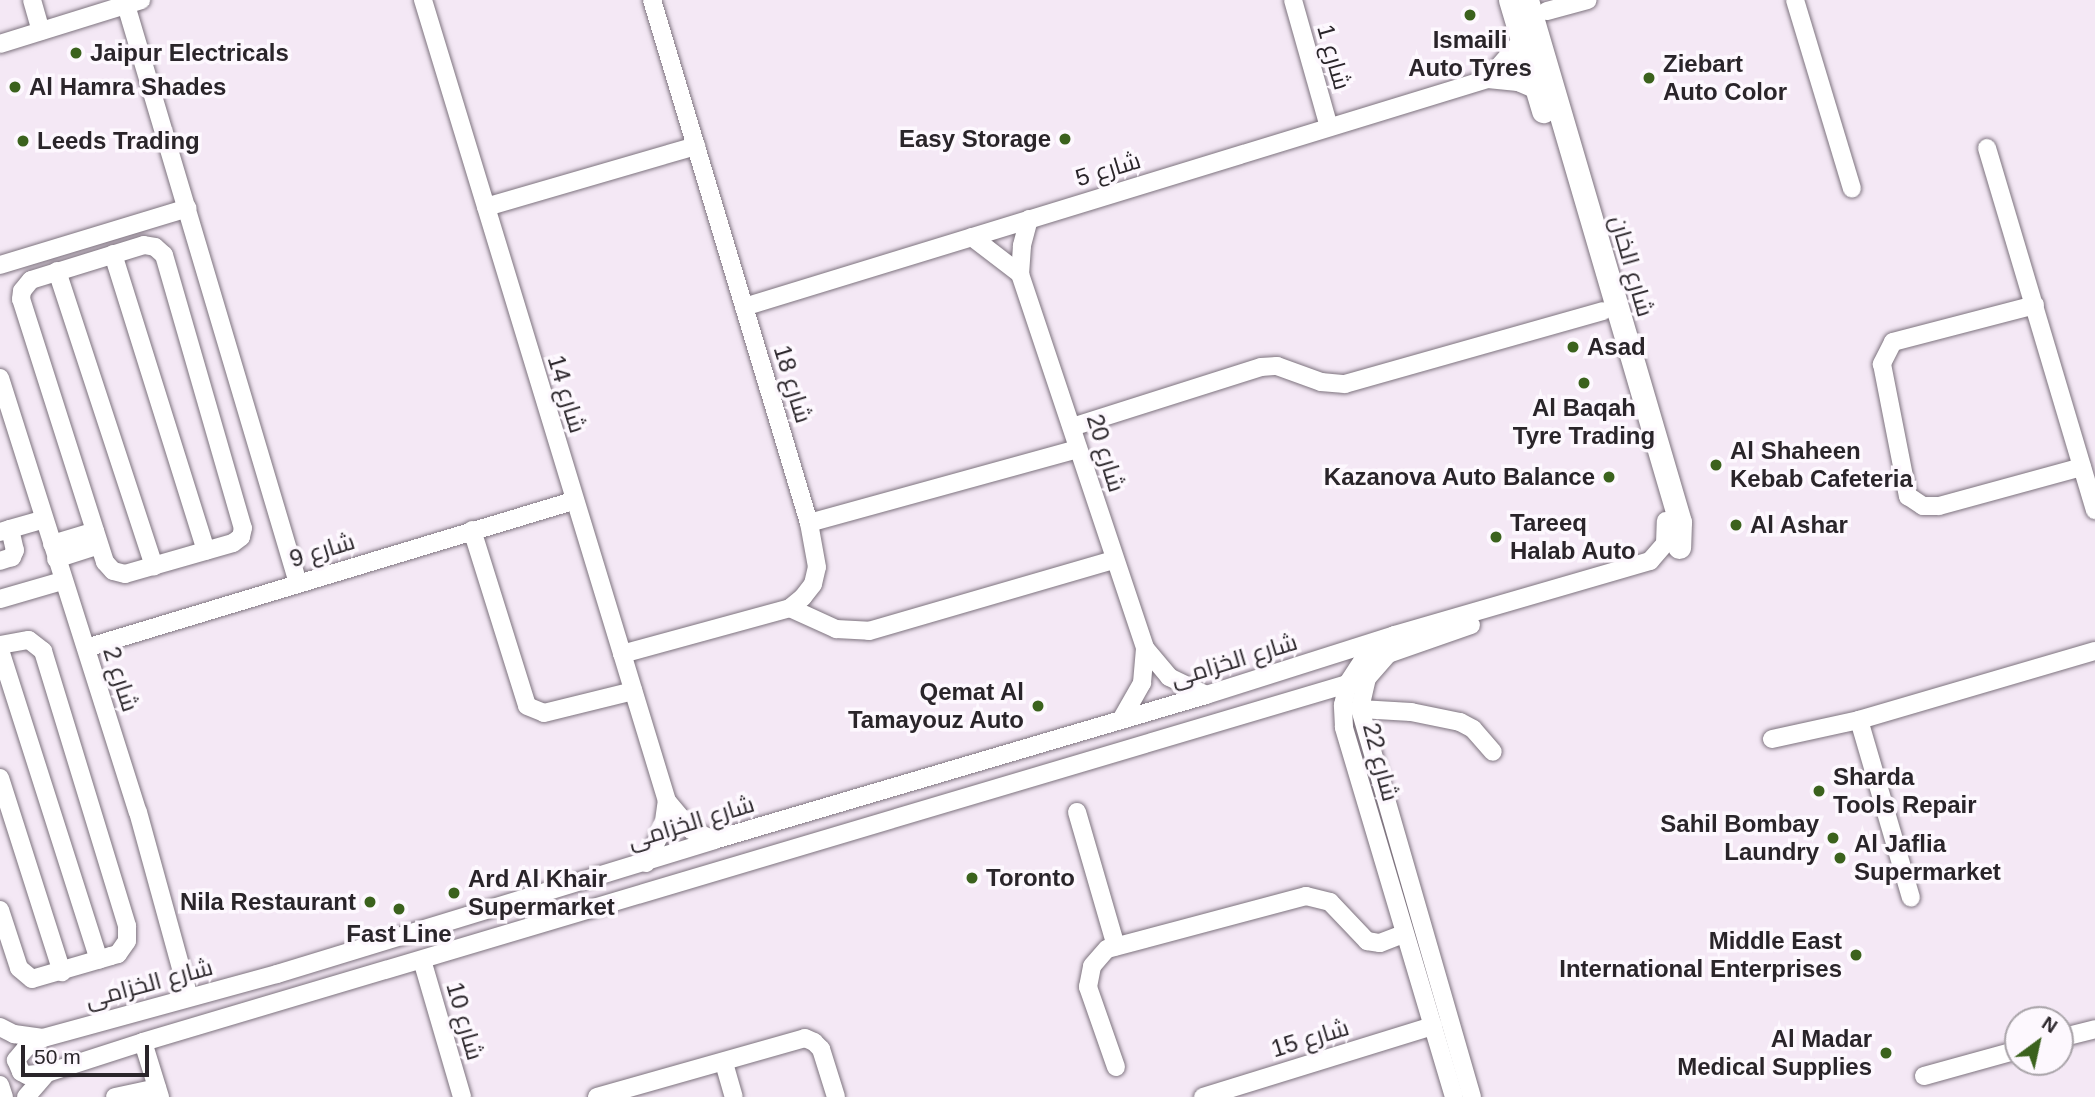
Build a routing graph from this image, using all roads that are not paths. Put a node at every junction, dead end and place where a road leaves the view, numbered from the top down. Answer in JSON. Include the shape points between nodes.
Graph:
{"nodes":[{"id":1,"x":32,"y":0,"type":"edge"},
{"id":2,"x":423,"y":0,"type":"edge"},
{"id":3,"x":652,"y":0,"type":"edge"},
{"id":4,"x":1293,"y":0,"type":"edge"},
{"id":5,"x":1510,"y":0,"type":"edge"},
{"id":6,"x":1588,"y":0,"type":"edge"},
{"id":7,"x":1795,"y":0,"type":"edge"},
{"id":8,"x":134,"y":2,"type":"edge"},
{"id":9,"x":1537,"y":5,"type":"edge"},
{"id":10,"x":41,"y":31,"type":"junction"},
{"id":11,"x":1522,"y":40,"type":"junction"},
{"id":12,"x":0,"y":44,"type":"edge"},
{"id":13,"x":1488,"y":79,"type":"junction"},
{"id":14,"x":1537,"y":90,"type":"junction"},
{"id":15,"x":1329,"y":127,"type":"junction"},
{"id":16,"x":696,"y":146,"type":"junction"},
{"id":17,"x":1987,"y":148,"type":"dead end"},
{"id":18,"x":1852,"y":189,"type":"dead end"},
{"id":19,"x":486,"y":207,"type":"junction"},
{"id":20,"x":188,"y":208,"type":"junction"},
{"id":21,"x":1029,"y":219,"type":"junction"},
{"id":22,"x":972,"y":237,"type":"junction"},
{"id":23,"x":113,"y":254,"type":"junction"},
{"id":24,"x":0,"y":265,"type":"edge"},
{"id":25,"x":57,"y":271,"type":"junction"},
{"id":26,"x":1020,"y":274,"type":"junction"},
{"id":27,"x":2035,"y":305,"type":"junction"},
{"id":28,"x":744,"y":307,"type":"junction"},
{"id":29,"x":1603,"y":311,"type":"junction"},
{"id":30,"x":0,"y":378,"type":"edge"},
{"id":31,"x":1072,"y":426,"type":"junction"},
{"id":32,"x":1078,"y":449,"type":"junction"},
{"id":33,"x":2082,"y":467,"type":"junction"},
{"id":34,"x":2092,"y":491,"type":"edge"},
{"id":35,"x":573,"y":501,"type":"junction"},
{"id":36,"x":2095,"y":510,"type":"edge"},
{"id":37,"x":44,"y":519,"type":"junction"},
{"id":38,"x":1666,"y":522,"type":"joint"},
{"id":39,"x":809,"y":523,"type":"junction"},
{"id":40,"x":5,"y":530,"type":"edge"},
{"id":41,"x":472,"y":530,"type":"junction"},
{"id":42,"x":97,"y":538,"type":"junction"},
{"id":43,"x":1679,"y":547,"type":"joint"},
{"id":44,"x":54,"y":551,"type":"junction"},
{"id":45,"x":206,"y":551,"type":"junction"},
{"id":46,"x":1113,"y":559,"type":"junction"},
{"id":47,"x":0,"y":561,"type":"edge"},
{"id":48,"x":154,"y":566,"type":"junction"},
{"id":49,"x":62,"y":581,"type":"junction"},
{"id":50,"x":298,"y":583,"type":"junction"},
{"id":51,"x":0,"y":599,"type":"edge"},
{"id":52,"x":790,"y":608,"type":"junction"},
{"id":53,"x":1395,"y":635,"type":"junction"},
{"id":54,"x":0,"y":648,"type":"edge"},
{"id":55,"x":86,"y":648,"type":"junction"},
{"id":56,"x":1145,"y":648,"type":"junction"},
{"id":57,"x":2095,"y":651,"type":"edge"},
{"id":58,"x":622,"y":654,"type":"junction"},
{"id":59,"x":1367,"y":678,"type":"junction"},
{"id":60,"x":1348,"y":683,"type":"junction"},
{"id":61,"x":632,"y":691,"type":"junction"},
{"id":62,"x":1206,"y":695,"type":"junction"},
{"id":63,"x":1360,"y":709,"type":"junction"},
{"id":64,"x":1121,"y":720,"type":"junction"},
{"id":65,"x":1859,"y":720,"type":"junction"},
{"id":66,"x":1772,"y":740,"type":"dead end"},
{"id":67,"x":1493,"y":752,"type":"dead end"},
{"id":68,"x":0,"y":778,"type":"edge"},
{"id":69,"x":667,"y":801,"type":"junction"},
{"id":70,"x":1077,"y":812,"type":"dead end"},
{"id":71,"x":714,"y":840,"type":"junction"},
{"id":72,"x":646,"y":863,"type":"junction"},
{"id":73,"x":1911,"y":898,"type":"dead end"},
{"id":74,"x":0,"y":910,"type":"edge"},
{"id":75,"x":1404,"y":934,"type":"junction"},
{"id":76,"x":1116,"y":946,"type":"junction"},
{"id":77,"x":362,"y":947,"type":"junction"},
{"id":78,"x":99,"y":960,"type":"junction"},
{"id":79,"x":422,"y":960,"type":"junction"},
{"id":80,"x":62,"y":972,"type":"junction"},
{"id":81,"x":189,"y":998,"type":"junction"},
{"id":82,"x":276,"y":1003,"type":"junction"},
{"id":83,"x":1433,"y":1026,"type":"junction"},
{"id":84,"x":0,"y":1027,"type":"edge"},
{"id":85,"x":2095,"y":1029,"type":"edge"},
{"id":86,"x":2074,"y":1034,"type":"edge"},
{"id":87,"x":43,"y":1038,"type":"junction"},
{"id":88,"x":143,"y":1042,"type":"junction"},
{"id":89,"x":2004,"y":1054,"type":"edge"},
{"id":90,"x":724,"y":1063,"type":"junction"},
{"id":91,"x":1116,"y":1067,"type":"dead end"},
{"id":92,"x":47,"y":1073,"type":"junction"},
{"id":93,"x":1924,"y":1076,"type":"dead end"},
{"id":94,"x":0,"y":1085,"type":"edge"},
{"id":95,"x":628,"y":1092,"type":"edge"},
{"id":96,"x":159,"y":1093,"type":"edge"},
{"id":97,"x":4,"y":1097,"type":"edge"},
{"id":98,"x":26,"y":1097,"type":"edge"},
{"id":99,"x":115,"y":1097,"type":"edge"},
{"id":100,"x":462,"y":1097,"type":"edge"},
{"id":101,"x":597,"y":1097,"type":"edge"},
{"id":102,"x":734,"y":1097,"type":"edge"},
{"id":103,"x":836,"y":1097,"type":"edge"},
{"id":104,"x":1203,"y":1097,"type":"edge"},
{"id":105,"x":1454,"y":1097,"type":"edge"},
{"id":106,"x":1472,"y":1097,"type":"edge"}],
"edges":[{"from":1,"to":10,"type":"street"},
{"from":2,"to":19,"type":"street","name":"شارع 14"},
{"from":3,"to":16,"type":"street","name":"شارع 18"},
{"from":4,"to":15,"type":"street","name":"شارع 1"},
{"from":5,"to":11,"type":"main road","name":"شارع الخان"},
{"from":6,"to":9,"type":"street"},
{"from":7,"to":18,"type":"street"},
{"from":8,"to":10,"type":"street"},
{"from":8,"to":20,"type":"street"},
{"from":9,"to":43,"type":"main road","name":"شارع الخان","via":[[1680,522]]},
{"from":10,"to":12,"type":"street"},
{"from":11,"to":13,"type":"street"},
{"from":11,"to":14,"type":"main road","name":"شارع الخان"},
{"from":13,"to":14,"type":"street","name":"شارع 5","via":[[1518,82]]},
{"from":13,"to":15,"type":"street","name":"شارع 5"},
{"from":14,"to":29,"type":"main road","name":"شارع الخان"},
{"from":15,"to":21,"type":"street","name":"شارع 5"},
{"from":16,"to":19,"type":"street"},
{"from":16,"to":28,"type":"street","name":"شارع 18"},
{"from":17,"to":27,"type":"street"},
{"from":19,"to":35,"type":"street","name":"شارع 14"},
{"from":20,"to":24,"type":"street"},
{"from":20,"to":50,"type":"street"},
{"from":21,"to":22,"type":"street","name":"شارع 5"},
{"from":21,"to":26,"type":"street","name":"شارع 20"},
{"from":22,"to":26,"type":"street"},
{"from":22,"to":28,"type":"street","name":"شارع 5"},
{"from":23,"to":25,"type":"street"},
{"from":23,"to":45,"type":"street"},
{"from":23,"to":45,"type":"street","via":[[150,245],[160,250],[165,260],[243,528],[233,543]]},
{"from":25,"to":42,"type":"street","via":[[31,279],[21,299]]},
{"from":25,"to":48,"type":"street"},
{"from":26,"to":31,"type":"street","name":"شارع 20"},
{"from":27,"to":33,"type":"street"},
{"from":27,"to":33,"type":"street","via":[[1893,342],[1882,364],[1908,496],[1923,506],[1939,506]]},
{"from":28,"to":39,"type":"street","name":"شارع 18"},
{"from":29,"to":31,"type":"street","via":[[1353,383],[1331,384],[1293,369],[1261,367]]},
{"from":29,"to":38,"type":"main road","name":"شارع الخان"},
{"from":30,"to":37,"type":"street","name":"شارع 2"},
{"from":31,"to":32,"type":"street","name":"شارع 20"},
{"from":32,"to":39,"type":"street"},
{"from":32,"to":46,"type":"street","name":"شارع 20"},
{"from":33,"to":34,"type":"street"},
{"from":34,"to":36,"type":"street"},
{"from":35,"to":41,"type":"street","name":"شارع 9"},
{"from":35,"to":58,"type":"street","name":"شارع 14"},
{"from":37,"to":40,"type":"street"},
{"from":37,"to":44,"type":"street","name":"شارع 2"},
{"from":38,"to":53,"type":"street","name":"شارع 22","via":[[1667,537],[1661,551],[1642,564]]},
{"from":39,"to":52,"type":"street","name":"شارع 18","via":[[817,567],[813,584]]},
{"from":40,"to":47,"type":"street","via":[[15,552]]},
{"from":41,"to":50,"type":"street","name":"شارع 9"},
{"from":41,"to":61,"type":"street","via":[[527,706],[544,713]]},
{"from":42,"to":44,"type":"street"},
{"from":42,"to":48,"type":"street","via":[[105,562],[118,573]]},
{"from":43,"to":59,"type":"street","via":[[1661,565],[1397,649],[1379,661]]},
{"from":44,"to":49,"type":"street","name":"شارع 2"},
{"from":45,"to":48,"type":"street"},
{"from":46,"to":52,"type":"street","via":[[869,631],[836,629]]},
{"from":46,"to":56,"type":"street","name":"شارع 20"},
{"from":49,"to":51,"type":"street"},
{"from":49,"to":55,"type":"street","name":"شارع 2"},
{"from":50,"to":55,"type":"street","name":"شارع 9"},
{"from":52,"to":58,"type":"street"},
{"from":53,"to":60,"type":"street","name":"شارع 22","via":[[1366,655]]},
{"from":53,"to":62,"type":"street","name":"شارع الخزامى"},
{"from":54,"to":78,"type":"street"},
{"from":54,"to":78,"type":"street","via":[[29,640],[43,651],[127,926],[124,948]]},
{"from":55,"to":81,"type":"street","name":"شارع 2","via":[[138,812]]},
{"from":56,"to":62,"type":"street","name":"شارع 20","via":[[1168,677]]},
{"from":56,"to":64,"type":"street","name":"شارع 20","via":[[1142,683]]},
{"from":57,"to":65,"type":"street"},
{"from":58,"to":61,"type":"street","name":"شارع 14"},
{"from":59,"to":60,"type":"street"},
{"from":59,"to":63,"type":"street","name":"شارع 22"},
{"from":60,"to":75,"type":"street","name":"شارع 22","via":[[1345,727]]},
{"from":60,"to":79,"type":"street"},
{"from":61,"to":69,"type":"street","name":"شارع 14"},
{"from":62,"to":64,"type":"street","name":"شارع الخزامى"},
{"from":63,"to":67,"type":"street","via":[[1411,712],[1460,722],[1473,729]]},
{"from":63,"to":106,"type":"street","name":"شارع 22"},
{"from":64,"to":71,"type":"street","name":"شارع الخزامى"},
{"from":65,"to":66,"type":"street"},
{"from":65,"to":73,"type":"street"},
{"from":68,"to":80,"type":"street"},
{"from":69,"to":71,"type":"street","name":"شارع 14","via":[[681,822]]},
{"from":69,"to":72,"type":"street","name":"شارع 14","via":[[663,828]]},
{"from":70,"to":76,"type":"street"},
{"from":71,"to":72,"type":"street","name":"شارع الخزامى"},
{"from":72,"to":77,"type":"street","name":"شارع الخزامى"},
{"from":74,"to":80,"type":"street","via":[[22,973],[38,979]]},
{"from":75,"to":76,"type":"street","via":[[1380,943],[1367,941],[1329,902],[1306,896]]},
{"from":75,"to":83,"type":"street","name":"شارع 22"},
{"from":76,"to":91,"type":"street","via":[[1100,955],[1088,976]]},
{"from":77,"to":81,"type":"street","name":"شارع الخزامى"},
{"from":77,"to":82,"type":"street","via":[[351,959],[276,983],[271,993]]},
{"from":78,"to":80,"type":"street"},
{"from":79,"to":82,"type":"street"},
{"from":79,"to":100,"type":"street","name":"شارع 10"},
{"from":81,"to":87,"type":"street","name":"شارع الخزامى"},
{"from":82,"to":88,"type":"street"},
{"from":83,"to":104,"type":"street","name":"شارع 15"},
{"from":83,"to":105,"type":"street","name":"شارع 22"},
{"from":84,"to":87,"type":"street","name":"شارع الخزامى"},
{"from":85,"to":86,"type":"street"},
{"from":87,"to":92,"type":"street","via":[[16,1060],[27,1075]]},
{"from":88,"to":92,"type":"street"},
{"from":88,"to":96,"type":"street"},
{"from":89,"to":93,"type":"street"},
{"from":90,"to":95,"type":"street"},
{"from":90,"to":102,"type":"street"},
{"from":90,"to":103,"type":"street","via":[[800,1039],[810,1040],[821,1049]]},
{"from":92,"to":98,"type":"street"},
{"from":94,"to":97,"type":"street"},
{"from":95,"to":101,"type":"street"},
{"from":96,"to":99,"type":"street"}]}
